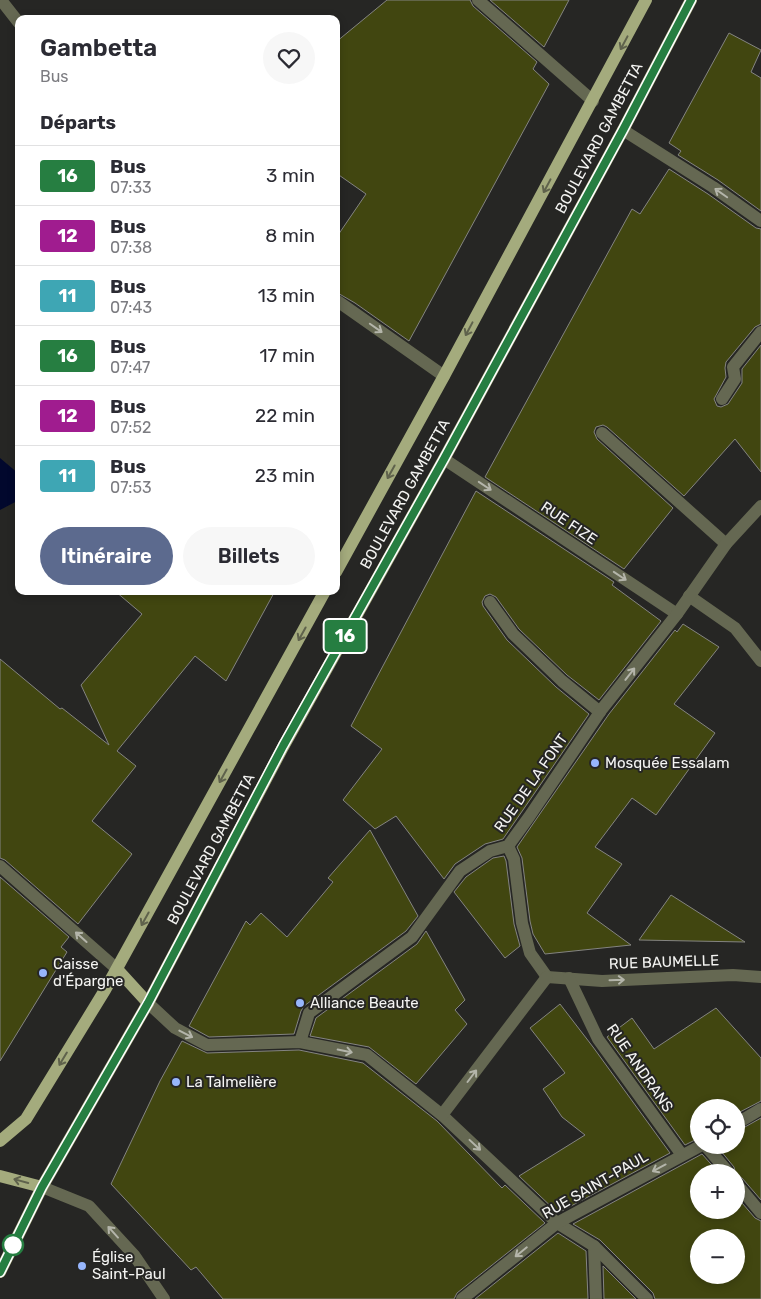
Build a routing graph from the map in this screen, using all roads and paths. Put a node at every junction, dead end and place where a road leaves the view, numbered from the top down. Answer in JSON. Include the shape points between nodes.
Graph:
{"nodes":[{"id":1,"x":1,"y":0,"type":"edge"},
{"id":2,"x":478,"y":0,"type":"edge"},
{"id":3,"x":646,"y":0,"type":"edge"},
{"id":4,"x":691,"y":0,"type":"edge"},
{"id":5,"x":15,"y":18,"type":"edge"},
{"id":6,"x":593,"y":101,"type":"junction"},
{"id":7,"x":623,"y":130,"type":"junction"},
{"id":8,"x":761,"y":221,"type":"edge"},
{"id":9,"x":340,"y":303,"type":"edge"},
{"id":10,"x":761,"y":332,"type":"edge"},
{"id":11,"x":444,"y":376,"type":"junction"},
{"id":12,"x":722,"y":399,"type":"dead end"},
{"id":13,"x":602,"y":433,"type":"dead end"},
{"id":14,"x":444,"y":459,"type":"junction"},
{"id":15,"x":761,"y":506,"type":"edge"},
{"id":16,"x":726,"y":544,"type":"junction"},
{"id":17,"x":340,"y":565,"type":"edge"},
{"id":18,"x":324,"y":595,"type":"edge"},
{"id":19,"x":690,"y":596,"type":"junction"},
{"id":20,"x":490,"y":602,"type":"dead end"},
{"id":21,"x":677,"y":614,"type":"junction"},
{"id":22,"x":761,"y":661,"type":"edge"},
{"id":23,"x":600,"y":712,"type":"junction"},
{"id":24,"x":508,"y":846,"type":"junction"},
{"id":25,"x":0,"y":866,"type":"edge"},
{"id":26,"x":117,"y":969,"type":"junction"},
{"id":27,"x":547,"y":977,"type":"junction"},
{"id":28,"x":761,"y":977,"type":"edge"},
{"id":29,"x":569,"y":978,"type":"junction"},
{"id":30,"x":148,"y":1003,"type":"junction"},
{"id":31,"x":300,"y":1042,"type":"junction"},
{"id":32,"x":761,"y":1109,"type":"edge"},
{"id":33,"x":442,"y":1115,"type":"junction"},
{"id":34,"x":745,"y":1119,"type":"edge"},
{"id":35,"x":0,"y":1141,"type":"edge"},
{"id":36,"x":690,"y":1151,"type":"edge"},
{"id":37,"x":712,"y":1154,"type":"edge"},
{"id":38,"x":682,"y":1155,"type":"junction"},
{"id":39,"x":721,"y":1164,"type":"edge"},
{"id":40,"x":0,"y":1176,"type":"edge"},
{"id":41,"x":42,"y":1187,"type":"junction"},
{"id":42,"x":745,"y":1194,"type":"edge"},
{"id":43,"x":761,"y":1213,"type":"edge"},
{"id":44,"x":557,"y":1223,"type":"junction"},
{"id":45,"x":594,"y":1246,"type":"junction"},
{"id":46,"x":0,"y":1272,"type":"edge"},
{"id":47,"x":164,"y":1299,"type":"edge"},
{"id":48,"x":462,"y":1299,"type":"edge"},
{"id":49,"x":596,"y":1299,"type":"edge"},
{"id":50,"x":648,"y":1299,"type":"edge"}],
"edges":[{"from":1,"to":5,"type":"street"},
{"from":2,"to":6,"type":"street"},
{"from":3,"to":6,"type":"main road","name":"BOULEVARD GAMBETTA","one_way":true},
{"from":4,"to":7,"type":"main road","name":"BOULEVARD GAMBETTA"},
{"from":6,"to":11,"type":"main road","name":"BOULEVARD GAMBETTA","one_way":true},
{"from":8,"to":7,"type":"street","one_way":true},
{"from":7,"to":14,"type":"main road","name":"BOULEVARD GAMBETTA"},
{"from":9,"to":11,"type":"street","one_way":true},
{"from":10,"to":12,"type":"street","via":[[733,367],[735,379]]},
{"from":11,"to":17,"type":"main road","name":"BOULEVARD GAMBETTA","one_way":true},
{"from":13,"to":16,"type":"street"},
{"from":14,"to":21,"type":"street","name":"RUE FIZE","one_way":true},
{"from":14,"to":30,"type":"main road","name":"BOULEVARD GAMBETTA","via":[[283,746]]},
{"from":15,"to":16,"type":"street","name":"RUE DE LA FONT"},
{"from":16,"to":19,"type":"street","name":"RUE DE LA FONT"},
{"from":18,"to":26,"type":"main road","name":"BOULEVARD GAMBETTA","one_way":true},
{"from":19,"to":21,"type":"street","name":"RUE DE LA FONT"},
{"from":19,"to":22,"type":"street","via":[[735,628]]},
{"from":20,"to":23,"type":"street","via":[[513,634]]},
{"from":23,"to":21,"type":"street","name":"RUE DE LA FONT","one_way":true},
{"from":23,"to":24,"type":"street","name":"RUE DE LA FONT"},
{"from":24,"to":27,"type":"street","via":[[514,858],[522,923],[530,953]]},
{"from":24,"to":31,"type":"street","name":"RUE DE LA FONT","via":[[490,851],[460,871],[412,937],[309,1013]]},
{"from":26,"to":25,"type":"street","one_way":true},
{"from":26,"to":30,"type":"main road"},
{"from":26,"to":35,"type":"main road","name":"BOULEVARD GAMBETTA","one_way":true,"via":[[26,1119]]},
{"from":27,"to":29,"type":"street"},
{"from":33,"to":27,"type":"street","one_way":true},
{"from":29,"to":28,"type":"street","name":"RUE BAUMELLE","one_way":true},
{"from":29,"to":38,"type":"street","name":"RUE ANDRANS","via":[[598,1039]]},
{"from":30,"to":31,"type":"street","one_way":true,"via":[[175,1028],[207,1044]]},
{"from":30,"to":41,"type":"main road","name":"BOULEVARD GAMBETTA"},
{"from":31,"to":33,"type":"street","one_way":true,"via":[[367,1056]]},
{"from":32,"to":34,"type":"street"},
{"from":33,"to":44,"type":"street","one_way":true},
{"from":36,"to":38,"type":"street","name":"RUE SAINT-PAUL"},
{"from":37,"to":39,"type":"street"},
{"from":38,"to":44,"type":"street","name":"RUE SAINT-PAUL","one_way":true},
{"from":41,"to":40,"type":"main road","one_way":true},
{"from":41,"to":46,"type":"main road","name":"BOULEVARD GAMBETTA"},
{"from":47,"to":41,"type":"street","one_way":true,"via":[[134,1255],[89,1206]]},
{"from":42,"to":43,"type":"street"},
{"from":44,"to":45,"type":"street"},
{"from":44,"to":48,"type":"street","name":"RUE SAINT-PAUL","one_way":true},
{"from":45,"to":49,"type":"street"},
{"from":45,"to":50,"type":"street"}]}
